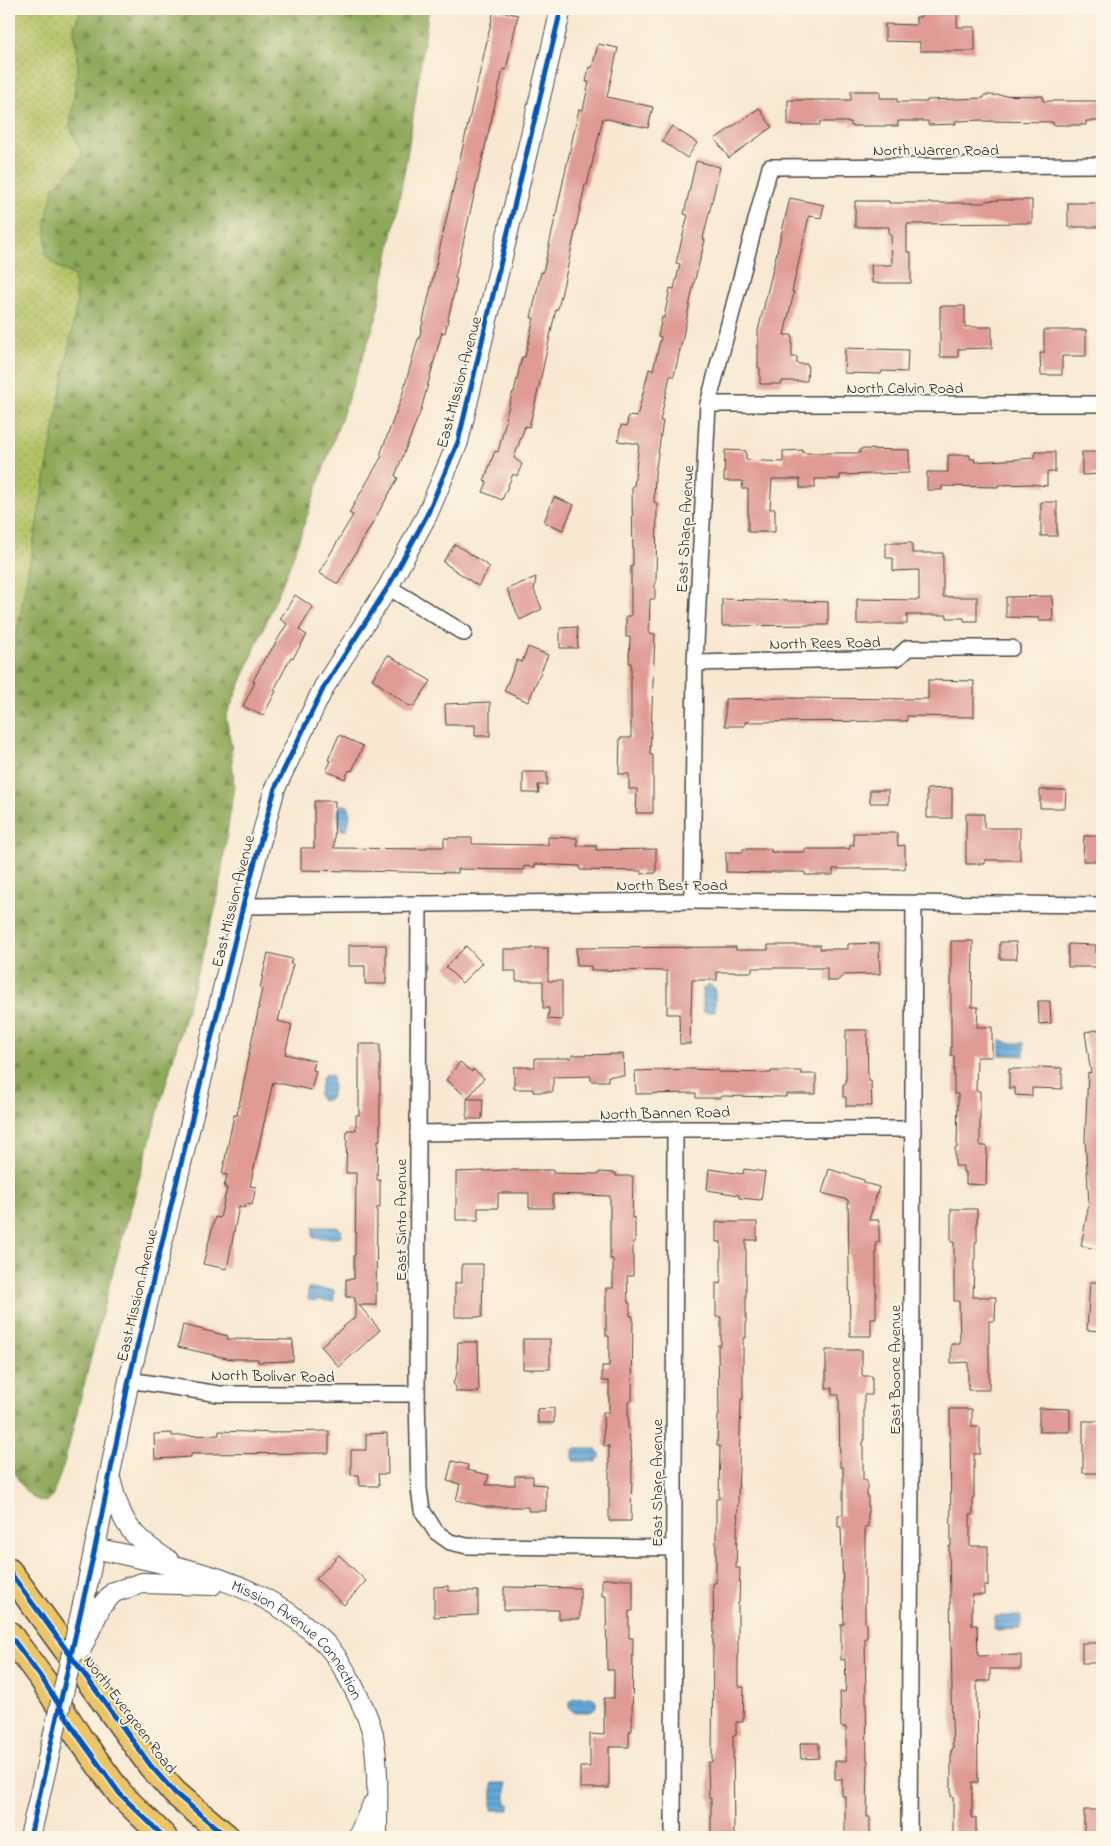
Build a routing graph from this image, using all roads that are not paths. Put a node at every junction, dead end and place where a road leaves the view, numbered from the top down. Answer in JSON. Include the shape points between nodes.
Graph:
{"nodes":[{"id":1,"x":561,"y":9,"type":"edge"},
{"id":2,"x":1102,"y":165,"type":"edge"},
{"id":3,"x":770,"y":167,"type":"joint"},
{"id":4,"x":708,"y":404,"type":"junction"},
{"id":5,"x":1102,"y":404,"type":"edge"},
{"id":6,"x":388,"y":587,"type":"junction"},
{"id":7,"x":464,"y":633,"type":"dead end"},
{"id":8,"x":1012,"y":648,"type":"dead end"},
{"id":9,"x":695,"y":663,"type":"junction"},
{"id":10,"x":692,"y":901,"type":"junction"},
{"id":11,"x":419,"y":904,"type":"junction"},
{"id":12,"x":914,"y":904,"type":"junction"},
{"id":13,"x":1102,"y":905,"type":"edge"},
{"id":14,"x":242,"y":906,"type":"junction"},
{"id":15,"x":675,"y":1129,"type":"junction"},
{"id":16,"x":913,"y":1129,"type":"junction"},
{"id":17,"x":418,"y":1133,"type":"junction"},
{"id":18,"x":129,"y":1380,"type":"junction"},
{"id":19,"x":417,"y":1394,"type":"junction"},
{"id":20,"x":110,"y":1478,"type":"junction"},
{"id":21,"x":95,"y":1548,"type":"junction"},
{"id":22,"x":673,"y":1548,"type":"junction"},
{"id":23,"x":182,"y":1568,"type":"junction"},
{"id":24,"x":9,"y":1571,"type":"edge"},
{"id":25,"x":241,"y":1586,"type":"junction"},
{"id":26,"x":9,"y":1634,"type":"edge"},
{"id":27,"x":66,"y":1683,"type":"junction"},
{"id":28,"x":377,"y":1793,"type":"junction"},
{"id":29,"x":30,"y":1837,"type":"edge"},
{"id":30,"x":164,"y":1837,"type":"edge"},
{"id":31,"x":227,"y":1837,"type":"edge"},
{"id":32,"x":358,"y":1837,"type":"edge"},
{"id":33,"x":377,"y":1837,"type":"edge"},
{"id":34,"x":673,"y":1837,"type":"edge"},
{"id":35,"x":909,"y":1837,"type":"edge"}],
"edges":[{"from":1,"to":6,"type":"street","name":"East Mission Avenue","via":[[458,442],[427,515]]},
{"from":2,"to":3,"type":"street","name":"North Warren Road"},
{"from":3,"to":4,"type":"street","name":"East Sharp Avenue"},
{"from":4,"to":5,"type":"street","name":"North Calvin Road"},
{"from":4,"to":9,"type":"street","name":"East Sharp Avenue"},
{"from":6,"to":7,"type":"street"},
{"from":6,"to":14,"type":"street","name":"East Mission Avenue","via":[[324,687],[275,788]]},
{"from":8,"to":9,"type":"street","name":"North Rees Road","via":[[908,648],[897,658]]},
{"from":9,"to":10,"type":"street","name":"East Sharp Avenue"},
{"from":10,"to":11,"type":"street","name":"North Best Road"},
{"from":10,"to":12,"type":"street","name":"North Best Road"},
{"from":11,"to":14,"type":"street","name":"North Best Road"},
{"from":11,"to":17,"type":"street","name":"East Sinto Avenue"},
{"from":12,"to":13,"type":"street","name":"North Best Road"},
{"from":12,"to":16,"type":"street","name":"East Boone Avenue"},
{"from":14,"to":18,"type":"street","name":"East Mission Avenue"},
{"from":15,"to":16,"type":"street","name":"North Bannen Road"},
{"from":15,"to":17,"type":"street","name":"North Bannen Road"},
{"from":15,"to":22,"type":"street","name":"East Sharp Avenue"},
{"from":16,"to":35,"type":"street","name":"East Boone Avenue"},
{"from":17,"to":19,"type":"street","name":"East Sinto Avenue"},
{"from":18,"to":19,"type":"street","name":"North Bolivar Road","via":[[219,1394]]},
{"from":18,"to":20,"type":"street","name":"East Mission Avenue"},
{"from":19,"to":22,"type":"street","name":"East Sinto Avenue","via":[[422,1510],[436,1532],[450,1542],[467,1546]]},
{"from":20,"to":21,"type":"street","name":"East Mission Avenue"},
{"from":20,"to":23,"type":"street","via":[[117,1506],[133,1534]]},
{"from":21,"to":23,"type":"street","name":"Mission Avenue Connection"},
{"from":21,"to":27,"type":"street","name":"East Mission Avenue","bridge":true},
{"from":22,"to":34,"type":"street","name":"East Sharp Avenue"},
{"from":23,"to":25,"type":"street","name":"Mission Avenue Connection"},
{"from":24,"to":31,"type":"main road","name":"North Evergreen Road","via":[[151,1766],[175,1793]]},
{"from":25,"to":27,"type":"street","bridge":true,"via":[[142,1583],[114,1592],[101,1606]]},
{"from":25,"to":28,"type":"street","name":"Mission Avenue Connection","via":[[290,1613],[332,1650],[364,1709],[372,1733]]},
{"from":26,"to":30,"type":"main road","via":[[120,1794]]},
{"from":27,"to":29,"type":"street","name":"East Mission Avenue","bridge":true},
{"from":28,"to":32,"type":"street"},
{"from":28,"to":33,"type":"street","name":"Mission Avenue Connection"}]}
